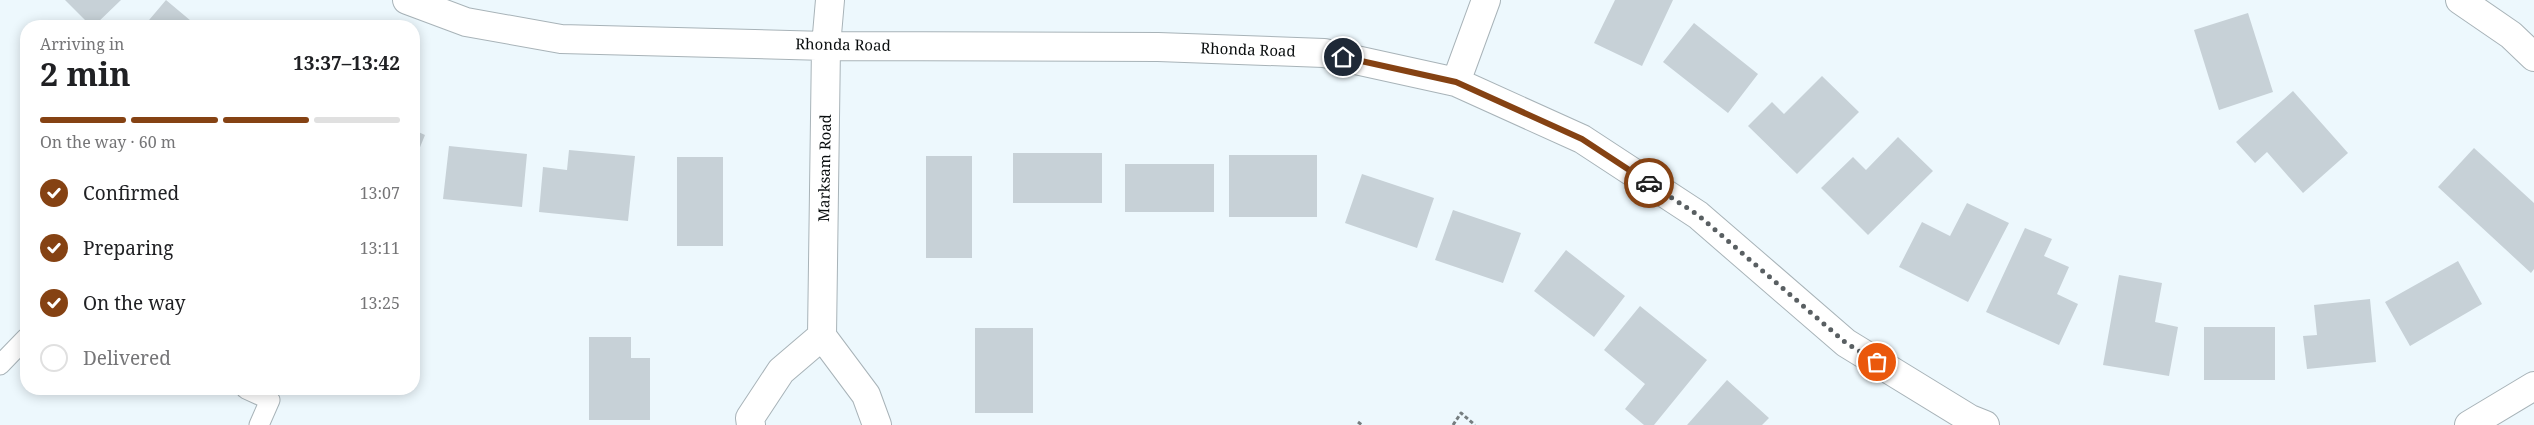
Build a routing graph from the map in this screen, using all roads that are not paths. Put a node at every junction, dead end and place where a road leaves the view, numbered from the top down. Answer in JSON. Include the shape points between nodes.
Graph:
{"nodes":[{"id":1,"x":407,"y":0,"type":"edge"},
{"id":2,"x":830,"y":0,"type":"edge"},
{"id":3,"x":1486,"y":0,"type":"edge"},
{"id":4,"x":2460,"y":0,"type":"edge"},
{"id":5,"x":826,"y":46,"type":"junction"},
{"id":6,"x":2534,"y":57,"type":"edge"},
{"id":7,"x":1456,"y":82,"type":"junction"},
{"id":8,"x":822,"y":336,"type":"junction"},
{"id":9,"x":20,"y":344,"type":"edge"},
{"id":10,"x":0,"y":365,"type":"edge"},
{"id":11,"x":2534,"y":386,"type":"edge"},
{"id":12,"x":259,"y":395,"type":"edge"},
{"id":13,"x":259,"y":425,"type":"edge"},
{"id":14,"x":750,"y":425,"type":"edge"},
{"id":15,"x":876,"y":425,"type":"edge"},
{"id":16,"x":1985,"y":425,"type":"edge"},
{"id":17,"x":2469,"y":425,"type":"edge"}],
"edges":[{"from":1,"to":5,"type":"street","name":"Rhonda Road","via":[[466,22],[561,39]]},
{"from":2,"to":5,"type":"street","name":"Marksam Road"},
{"from":3,"to":7,"type":"street"},
{"from":4,"to":6,"type":"street","via":[[2511,35]]},
{"from":5,"to":7,"type":"street","name":"Rhonda Road","via":[[1158,47],[1324,53]]},
{"from":5,"to":8,"type":"street","name":"Marksam Road"},
{"from":7,"to":16,"type":"street","name":"Rhonda Road","via":[[1590,145],[1698,215],[1846,343]]},
{"from":8,"to":14,"type":"street","via":[[781,371],[750,418]]},
{"from":8,"to":15,"type":"street","via":[[866,394]]},
{"from":9,"to":10,"type":"lane"},
{"from":11,"to":17,"type":"street"},
{"from":12,"to":13,"type":"lane","via":[[270,400]]}]}
